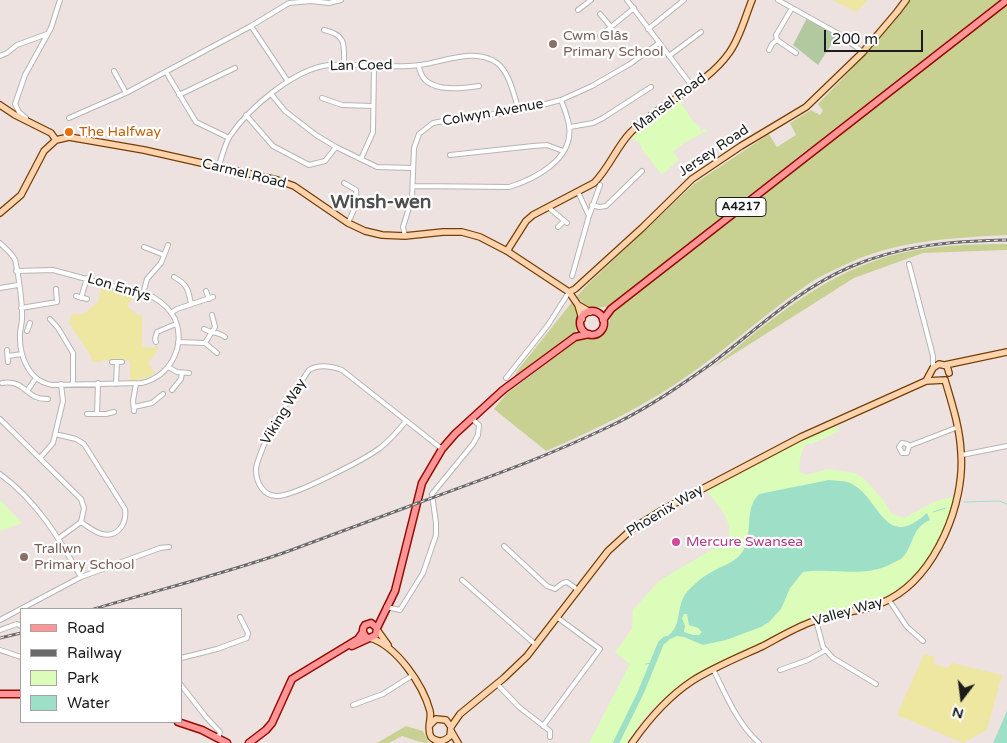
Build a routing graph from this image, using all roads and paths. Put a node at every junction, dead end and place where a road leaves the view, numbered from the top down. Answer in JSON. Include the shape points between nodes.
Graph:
{"nodes":[{"id":1,"x":60,"y":0,"type":"edge"},
{"id":2,"x":341,"y":0,"type":"edge"},
{"id":3,"x":590,"y":0,"type":"edge"},
{"id":4,"x":627,"y":0,"type":"edge"},
{"id":5,"x":684,"y":0,"type":"edge"},
{"id":6,"x":752,"y":0,"type":"edge"},
{"id":7,"x":778,"y":0,"type":"edge"},
{"id":8,"x":906,"y":0,"type":"edge"},
{"id":9,"x":1007,"y":0,"type":"edge"},
{"id":10,"x":634,"y":8,"type":"junction"},
{"id":11,"x":792,"y":8,"type":"junction"},
{"id":12,"x":578,"y":10,"type":"dead end"},
{"id":13,"x":600,"y":14,"type":"dead end"},
{"id":14,"x":251,"y":26,"type":"junction"},
{"id":15,"x":611,"y":27,"type":"junction"},
{"id":16,"x":648,"y":28,"type":"junction"},
{"id":17,"x":324,"y":30,"type":"dead end"},
{"id":18,"x":701,"y":32,"type":"dead end"},
{"id":19,"x":47,"y":34,"type":"junction"},
{"id":20,"x":600,"y":36,"type":"dead end"},
{"id":21,"x":777,"y":40,"type":"junction"},
{"id":22,"x":659,"y":43,"type":"junction"},
{"id":23,"x":769,"y":50,"type":"dead end"},
{"id":24,"x":863,"y":52,"type":"junction"},
{"id":25,"x":796,"y":53,"type":"dead end"},
{"id":26,"x":0,"y":56,"type":"edge"},
{"id":27,"x":669,"y":56,"type":"junction"},
{"id":28,"x":344,"y":65,"type":"junction"},
{"id":29,"x":419,"y":65,"type":"junction"},
{"id":30,"x":374,"y":66,"type":"junction"},
{"id":31,"x":235,"y":68,"type":"dead end"},
{"id":32,"x":114,"y":71,"type":"dead end"},
{"id":33,"x":166,"y":72,"type":"junction"},
{"id":34,"x":287,"y":80,"type":"junction"},
{"id":35,"x":479,"y":86,"type":"dead end"},
{"id":36,"x":692,"y":86,"type":"junction"},
{"id":37,"x":650,"y":87,"type":"dead end"},
{"id":38,"x":126,"y":93,"type":"junction"},
{"id":39,"x":271,"y":94,"type":"junction"},
{"id":40,"x":179,"y":95,"type":"junction"},
{"id":41,"x":322,"y":98,"type":"dead end"},
{"id":42,"x":561,"y":100,"type":"junction"},
{"id":43,"x":0,"y":105,"type":"edge"},
{"id":44,"x":373,"y":106,"type":"junction"},
{"id":45,"x":519,"y":111,"type":"junction"},
{"id":46,"x":246,"y":115,"type":"junction"},
{"id":47,"x":69,"y":118,"type":"dead end"},
{"id":48,"x":31,"y":123,"type":"junction"},
{"id":49,"x":570,"y":127,"type":"junction"},
{"id":50,"x":228,"y":138,"type":"junction"},
{"id":51,"x":56,"y":140,"type":"junction"},
{"id":52,"x":336,"y":147,"type":"junction"},
{"id":53,"x":563,"y":151,"type":"junction"},
{"id":54,"x":450,"y":155,"type":"dead end"},
{"id":55,"x":361,"y":159,"type":"junction"},
{"id":56,"x":218,"y":168,"type":"junction"},
{"id":57,"x":413,"y":168,"type":"junction"},
{"id":58,"x":642,"y":171,"type":"dead end"},
{"id":59,"x":344,"y":183,"type":"dead end"},
{"id":60,"x":600,"y":184,"type":"dead end"},
{"id":61,"x":413,"y":186,"type":"junction"},
{"id":62,"x":578,"y":192,"type":"junction"},
{"id":63,"x":592,"y":205,"type":"junction"},
{"id":64,"x":548,"y":207,"type":"junction"},
{"id":65,"x":0,"y":213,"type":"edge"},
{"id":66,"x":589,"y":216,"type":"junction"},
{"id":67,"x":348,"y":222,"type":"junction"},
{"id":68,"x":558,"y":227,"type":"dead end"},
{"id":69,"x":404,"y":236,"type":"junction"},
{"id":70,"x":0,"y":242,"type":"edge"},
{"id":71,"x":168,"y":245,"type":"dead end"},
{"id":72,"x":144,"y":247,"type":"dead end"},
{"id":73,"x":507,"y":251,"type":"junction"},
{"id":74,"x":164,"y":255,"type":"junction"},
{"id":75,"x":909,"y":264,"type":"dead end"},
{"id":76,"x":16,"y":271,"type":"junction"},
{"id":77,"x":572,"y":276,"type":"dead end"},
{"id":78,"x":174,"y":277,"type":"dead end"},
{"id":79,"x":86,"y":278,"type":"junction"},
{"id":80,"x":18,"y":285,"type":"junction"},
{"id":81,"x":0,"y":288,"type":"edge"},
{"id":82,"x":188,"y":288,"type":"junction"},
{"id":83,"x":56,"y":289,"type":"dead end"},
{"id":84,"x":181,"y":289,"type":"dead end"},
{"id":85,"x":206,"y":291,"type":"dead end"},
{"id":86,"x":569,"y":292,"type":"junction"},
{"id":87,"x":144,"y":294,"type":"junction"},
{"id":88,"x":76,"y":296,"type":"dead end"},
{"id":89,"x":81,"y":298,"type":"junction"},
{"id":90,"x":42,"y":299,"type":"dead end"},
{"id":91,"x":86,"y":299,"type":"dead end"},
{"id":92,"x":191,"y":304,"type":"junction"},
{"id":93,"x":44,"y":305,"type":"junction"},
{"id":94,"x":578,"y":305,"type":"junction"},
{"id":95,"x":21,"y":308,"type":"junction"},
{"id":96,"x":611,"y":308,"type":"junction"},
{"id":97,"x":590,"y":312,"type":"junction"},
{"id":98,"x":171,"y":313,"type":"junction"},
{"id":99,"x":598,"y":313,"type":"junction"},
{"id":100,"x":212,"y":315,"type":"dead end"},
{"id":101,"x":50,"y":319,"type":"dead end"},
{"id":102,"x":603,"y":320,"type":"junction"},
{"id":103,"x":581,"y":323,"type":"junction"},
{"id":104,"x":176,"y":324,"type":"junction"},
{"id":105,"x":21,"y":325,"type":"junction"},
{"id":106,"x":28,"y":327,"type":"dead end"},
{"id":107,"x":204,"y":329,"type":"dead end"},
{"id":108,"x":211,"y":333,"type":"junction"},
{"id":109,"x":589,"y":334,"type":"junction"},
{"id":110,"x":225,"y":337,"type":"dead end"},
{"id":111,"x":575,"y":337,"type":"junction"},
{"id":112,"x":156,"y":342,"type":"dead end"},
{"id":113,"x":178,"y":342,"type":"junction"},
{"id":114,"x":205,"y":344,"type":"junction"},
{"id":115,"x":7,"y":350,"type":"dead end"},
{"id":116,"x":1007,"y":352,"type":"edge"},
{"id":117,"x":218,"y":353,"type":"dead end"},
{"id":118,"x":22,"y":354,"type":"junction"},
{"id":119,"x":8,"y":356,"type":"junction"},
{"id":120,"x":934,"y":356,"type":"junction"},
{"id":121,"x":8,"y":362,"type":"dead end"},
{"id":122,"x":122,"y":362,"type":"dead end"},
{"id":123,"x":944,"y":364,"type":"junction"},
{"id":124,"x":956,"y":364,"type":"junction"},
{"id":125,"x":168,"y":367,"type":"junction"},
{"id":126,"x":933,"y":369,"type":"junction"},
{"id":127,"x":182,"y":373,"type":"junction"},
{"id":128,"x":190,"y":373,"type":"dead end"},
{"id":129,"x":949,"y":373,"type":"junction"},
{"id":130,"x":36,"y":378,"type":"junction"},
{"id":131,"x":506,"y":378,"type":"dead end"},
{"id":132,"x":937,"y":380,"type":"junction"},
{"id":133,"x":945,"y":380,"type":"junction"},
{"id":134,"x":926,"y":381,"type":"junction"},
{"id":135,"x":2,"y":383,"type":"dead end"},
{"id":136,"x":73,"y":383,"type":"junction"},
{"id":137,"x":98,"y":383,"type":"junction"},
{"id":138,"x":61,"y":384,"type":"junction"},
{"id":139,"x":116,"y":384,"type":"junction"},
{"id":140,"x":136,"y":384,"type":"junction"},
{"id":141,"x":172,"y":390,"type":"dead end"},
{"id":142,"x":26,"y":391,"type":"junction"},
{"id":143,"x":162,"y":394,"type":"dead end"},
{"id":144,"x":43,"y":399,"type":"junction"},
{"id":145,"x":48,"y":399,"type":"dead end"},
{"id":146,"x":43,"y":405,"type":"dead end"},
{"id":147,"x":114,"y":412,"type":"dead end"},
{"id":148,"x":87,"y":414,"type":"dead end"},
{"id":149,"x":97,"y":414,"type":"junction"},
{"id":150,"x":0,"y":418,"type":"edge"},
{"id":151,"x":471,"y":418,"type":"junction"},
{"id":152,"x":406,"y":421,"type":"junction"},
{"id":153,"x":958,"y":427,"type":"junction"},
{"id":154,"x":55,"y":434,"type":"junction"},
{"id":155,"x":909,"y":446,"type":"dead end"},
{"id":156,"x":1007,"y":446,"type":"edge"},
{"id":157,"x":442,"y":449,"type":"junction"},
{"id":158,"x":962,"y":455,"type":"junction"},
{"id":159,"x":40,"y":458,"type":"junction"},
{"id":160,"x":0,"y":474,"type":"edge"},
{"id":161,"x":81,"y":522,"type":"junction"},
{"id":162,"x":59,"y":538,"type":"junction"},
{"id":163,"x":504,"y":546,"type":"dead end"},
{"id":164,"x":169,"y":547,"type":"dead end"},
{"id":165,"x":82,"y":577,"type":"junction"},
{"id":166,"x":462,"y":580,"type":"dead end"},
{"id":167,"x":578,"y":590,"type":"junction"},
{"id":168,"x":889,"y":600,"type":"junction"},
{"id":169,"x":23,"y":608,"type":"edge"},
{"id":170,"x":387,"y":608,"type":"junction"},
{"id":171,"x":20,"y":610,"type":"edge"},
{"id":172,"x":240,"y":617,"type":"dead end"},
{"id":173,"x":558,"y":618,"type":"junction"},
{"id":174,"x":0,"y":620,"type":"edge"},
{"id":175,"x":816,"y":620,"type":"junction"},
{"id":176,"x":369,"y":623,"type":"junction"},
{"id":177,"x":20,"y":626,"type":"edge"},
{"id":178,"x":378,"y":629,"type":"junction"},
{"id":179,"x":0,"y":630,"type":"edge"},
{"id":180,"x":363,"y":632,"type":"junction"},
{"id":181,"x":369,"y":638,"type":"junction"},
{"id":182,"x":923,"y":641,"type":"dead end"},
{"id":183,"x":536,"y":645,"type":"junction"},
{"id":184,"x":0,"y":650,"type":"edge"},
{"id":185,"x":826,"y":650,"type":"junction"},
{"id":186,"x":339,"y":651,"type":"junction"},
{"id":187,"x":396,"y":656,"type":"junction"},
{"id":188,"x":20,"y":657,"type":"edge"},
{"id":189,"x":182,"y":658,"type":"edge"},
{"id":190,"x":713,"y":669,"type":"junction"},
{"id":191,"x":780,"y":670,"type":"dead end"},
{"id":192,"x":413,"y":675,"type":"junction"},
{"id":193,"x":497,"y":684,"type":"junction"},
{"id":194,"x":876,"y":684,"type":"dead end"},
{"id":195,"x":182,"y":686,"type":"edge"},
{"id":196,"x":0,"y":694,"type":"edge"},
{"id":197,"x":20,"y":694,"type":"edge"},
{"id":198,"x":353,"y":705,"type":"dead end"},
{"id":199,"x":430,"y":712,"type":"junction"},
{"id":200,"x":460,"y":714,"type":"junction"},
{"id":201,"x":441,"y":719,"type":"junction"},
{"id":202,"x":181,"y":723,"type":"edge"},
{"id":203,"x":430,"y":725,"type":"junction"},
{"id":204,"x":543,"y":726,"type":"junction"},
{"id":205,"x":451,"y":729,"type":"junction"},
{"id":206,"x":550,"y":737,"type":"dead end"},
{"id":207,"x":217,"y":741,"type":"edge"},
{"id":208,"x":434,"y":741,"type":"edge"},
{"id":209,"x":443,"y":741,"type":"edge"},
{"id":210,"x":227,"y":743,"type":"edge"},
{"id":211,"x":250,"y":743,"type":"edge"},
{"id":212,"x":458,"y":743,"type":"edge"},
{"id":213,"x":632,"y":743,"type":"edge"},
{"id":214,"x":758,"y":743,"type":"edge"}],
"edges":[{"from":1,"to":19,"type":"street"},
{"from":2,"to":14,"type":"street","via":[[329,3],[289,2]]},
{"from":3,"to":12,"type":"street"},
{"from":4,"to":10,"type":"street"},
{"from":5,"to":16,"type":"street"},
{"from":6,"to":36,"type":"street","name":"Mansel Road","via":[[729,53]]},
{"from":7,"to":11,"type":"street"},
{"from":8,"to":24,"type":"street","name":"Jersey Road"},
{"from":9,"to":96,"type":"main road","number":"A4217"},
{"from":10,"to":15,"type":"street"},
{"from":10,"to":16,"type":"street"},
{"from":11,"to":21,"type":"street","via":[[776,35]]},
{"from":11,"to":24,"type":"street"},
{"from":13,"to":15,"type":"street"},
{"from":14,"to":33,"type":"street"},
{"from":14,"to":34,"type":"street"},
{"from":15,"to":20,"type":"street"},
{"from":16,"to":22,"type":"street"},
{"from":17,"to":28,"type":"street","via":[[341,38]]},
{"from":18,"to":27,"type":"street"},
{"from":19,"to":26,"type":"street","via":[[17,45]]},
{"from":19,"to":48,"type":"street","via":[[25,74],[15,104],[18,112]]},
{"from":21,"to":23,"type":"street"},
{"from":21,"to":25,"type":"street"},
{"from":22,"to":27,"type":"street"},
{"from":22,"to":42,"type":"street","name":"Colwyn Avenue","via":[[630,64]]},
{"from":24,"to":86,"type":"street","name":"Jersey Road","via":[[806,107],[692,179]]},
{"from":27,"to":36,"type":"street"},
{"from":28,"to":30,"type":"street","name":"Lan Coed"},
{"from":28,"to":34,"type":"street","name":"Lan Coed","via":[[309,70]]},
{"from":29,"to":30,"type":"street","name":"Lan Coed"},
{"from":29,"to":35,"type":"street","via":[[422,78],[432,85],[447,88]]},
{"from":29,"to":45,"type":"street","name":"Lan Coed","via":[[472,55],[491,60],[508,78]]},
{"from":30,"to":44,"type":"street"},
{"from":31,"to":40,"type":"street"},
{"from":32,"to":38,"type":"street"},
{"from":33,"to":38,"type":"street"},
{"from":33,"to":40,"type":"street"},
{"from":34,"to":39,"type":"street","name":"Lan Coed"},
{"from":36,"to":62,"type":"street","name":"Mansel Road","via":[[630,133],[602,175]]},
{"from":37,"to":49,"type":"street","via":[[603,118]]},
{"from":38,"to":47,"type":"street"},
{"from":39,"to":46,"type":"street","name":"Lan Coed"},
{"from":39,"to":52,"type":"street","via":[[284,111]]},
{"from":40,"to":50,"type":"street","via":[[196,122]]},
{"from":41,"to":44,"type":"street","via":[[342,104]]},
{"from":42,"to":45,"type":"street","name":"Colwyn Avenue"},
{"from":42,"to":49,"type":"street"},
{"from":43,"to":48,"type":"street"},
{"from":44,"to":55,"type":"street","via":[[373,132]]},
{"from":45,"to":57,"type":"street","name":"Colwyn Avenue","via":[[433,123],[419,134]]},
{"from":46,"to":50,"type":"street","name":"Lan Coed"},
{"from":46,"to":52,"type":"street","via":[[273,146],[309,165],[325,161]]},
{"from":48,"to":51,"type":"street"},
{"from":49,"to":53,"type":"street"},
{"from":50,"to":56,"type":"street","name":"Lan Coed"},
{"from":51,"to":56,"type":"street","name":"Carmel Road","via":[[69,137],[84,139]]},
{"from":51,"to":65,"type":"street","via":[[44,151],[21,195]]},
{"from":52,"to":55,"type":"street"},
{"from":53,"to":54,"type":"street","via":[[534,146]]},
{"from":53,"to":61,"type":"street","via":[[548,169],[509,187]]},
{"from":55,"to":57,"type":"street","via":[[383,168]]},
{"from":56,"to":67,"type":"street","name":"Carmel Road","via":[[294,186]]},
{"from":57,"to":61,"type":"street","name":"Colwyn Avenue"},
{"from":58,"to":63,"type":"street","via":[[606,206]]},
{"from":59,"to":67,"type":"street","via":[[356,190],[357,203]]},
{"from":60,"to":63,"type":"street"},
{"from":61,"to":69,"type":"street","name":"Colwyn Avenue","via":[[403,227]]},
{"from":62,"to":64,"type":"street","name":"Mansel Road"},
{"from":62,"to":66,"type":"street"},
{"from":63,"to":66,"type":"street"},
{"from":64,"to":68,"type":"street","via":[[566,222]]},
{"from":64,"to":73,"type":"street","name":"Mansel Road","via":[[526,221]]},
{"from":66,"to":77,"type":"street"},
{"from":67,"to":69,"type":"street","name":"Carmel Road","via":[[365,231]]},
{"from":69,"to":73,"type":"street","name":"Carmel Road","via":[[462,232]]},
{"from":70,"to":76,"type":"street","via":[[12,255]]},
{"from":71,"to":74,"type":"street"},
{"from":72,"to":74,"type":"street"},
{"from":73,"to":86,"type":"street","name":"Carmel Road"},
{"from":74,"to":87,"type":"street","via":[[162,263],[147,279]]},
{"from":75,"to":120,"type":"street"},
{"from":76,"to":79,"type":"street","name":"Lon Enfys","via":[[53,270]]},
{"from":76,"to":80,"type":"street"},
{"from":78,"to":82,"type":"street"},
{"from":79,"to":87,"type":"street","name":"Lon Enfys"},
{"from":79,"to":89,"type":"street"},
{"from":80,"to":81,"type":"street"},
{"from":80,"to":95,"type":"street"},
{"from":82,"to":84,"type":"street"},
{"from":82,"to":92,"type":"street"},
{"from":83,"to":93,"type":"street","via":[[57,302]]},
{"from":85,"to":92,"type":"street","via":[[211,298]]},
{"from":86,"to":94,"type":"street","name":"Carmel Road"},
{"from":86,"to":131,"type":"street","name":"Jersey Road","via":[[548,325]]},
{"from":87,"to":98,"type":"street","name":"Lon Enfys","via":[[159,301]]},
{"from":88,"to":89,"type":"street"},
{"from":89,"to":91,"type":"street"},
{"from":90,"to":93,"type":"street"},
{"from":92,"to":98,"type":"street"},
{"from":93,"to":95,"type":"street"},
{"from":94,"to":97,"type":"street","name":"Carmel Road"},
{"from":94,"to":103,"type":"street","name":"Carmel Road"},
{"from":95,"to":105,"type":"street"},
{"from":96,"to":99,"type":"main road","number":"A4217"},
{"from":96,"to":102,"type":"main road","number":"A4217"},
{"from":97,"to":99,"type":"main road"},
{"from":97,"to":103,"type":"main road"},
{"from":98,"to":104,"type":"street","name":"Lon Enfys"},
{"from":99,"to":102,"type":"main road"},
{"from":100,"to":108,"type":"street","via":[[215,327]]},
{"from":101,"to":136,"type":"street","via":[[72,353]]},
{"from":102,"to":109,"type":"main road","via":[[604,327],[599,333]]},
{"from":103,"to":109,"type":"main road"},
{"from":103,"to":111,"type":"main road"},
{"from":104,"to":112,"type":"street","via":[[157,332]]},
{"from":104,"to":113,"type":"street","name":"Lon Enfys"},
{"from":105,"to":106,"type":"street"},
{"from":105,"to":118,"type":"street"},
{"from":107,"to":108,"type":"street"},
{"from":108,"to":110,"type":"street"},
{"from":108,"to":114,"type":"street"},
{"from":109,"to":111,"type":"main road"},
{"from":111,"to":151,"type":"main road"},
{"from":113,"to":114,"type":"street"},
{"from":113,"to":125,"type":"street","name":"Lon Enfys","via":[[175,357]]},
{"from":114,"to":117,"type":"street"},
{"from":115,"to":119,"type":"street"},
{"from":116,"to":124,"type":"street"},
{"from":118,"to":119,"type":"street"},
{"from":118,"to":130,"type":"street"},
{"from":119,"to":121,"type":"street"},
{"from":120,"to":123,"type":"street"},
{"from":120,"to":126,"type":"street"},
{"from":122,"to":139,"type":"street","via":[[114,362]]},
{"from":123,"to":124,"type":"street"},
{"from":123,"to":126,"type":"street"},
{"from":123,"to":129,"type":"street"},
{"from":124,"to":129,"type":"street"},
{"from":125,"to":127,"type":"street"},
{"from":125,"to":140,"type":"street","via":[[150,381]]},
{"from":126,"to":132,"type":"street","via":[[932,374]]},
{"from":126,"to":134,"type":"street"},
{"from":127,"to":128,"type":"street"},
{"from":127,"to":141,"type":"street"},
{"from":129,"to":133,"type":"street"},
{"from":130,"to":138,"type":"street","via":[[48,384]]},
{"from":130,"to":142,"type":"street"},
{"from":132,"to":133,"type":"street"},
{"from":132,"to":134,"type":"street","name":"Phoenix Way"},
{"from":133,"to":153,"type":"street","name":"Valley Way"},
{"from":134,"to":167,"type":"street","name":"Phoenix Way","via":[[810,432],[664,509],[622,537]]},
{"from":135,"to":142,"type":"street","via":[[19,382]]},
{"from":136,"to":137,"type":"street"},
{"from":136,"to":138,"type":"street"},
{"from":137,"to":139,"type":"street"},
{"from":137,"to":149,"type":"street"},
{"from":138,"to":154,"type":"street","via":[[63,401]]},
{"from":139,"to":140,"type":"street"},
{"from":140,"to":143,"type":"street","via":[[134,409],[157,402]]},
{"from":142,"to":144,"type":"street","via":[[35,398]]},
{"from":144,"to":145,"type":"street"},
{"from":144,"to":146,"type":"street"},
{"from":147,"to":149,"type":"street"},
{"from":148,"to":149,"type":"street"},
{"from":150,"to":159,"type":"street"},
{"from":151,"to":157,"type":"main road"},
{"from":151,"to":170,"type":"street","via":[[479,425],[478,435],[432,494],[436,535],[423,573],[400,610]]},
{"from":152,"to":152,"type":"street","name":"Viking Way","via":[[342,370],[314,367],[265,440],[256,468],[258,483],[264,491],[276,496],[292,493],[378,449]]},
{"from":152,"to":157,"type":"street","name":"Viking Way"},
{"from":153,"to":155,"type":"street"},
{"from":153,"to":158,"type":"street","name":"Valley Way"},
{"from":154,"to":159,"type":"street"},
{"from":154,"to":161,"type":"street","via":[[84,444],[125,509],[124,524],[112,534],[103,535]]},
{"from":156,"to":158,"type":"street"},
{"from":157,"to":170,"type":"main road","via":[[422,483],[398,579]]},
{"from":158,"to":168,"type":"street","name":"Valley Way","via":[[951,522],[923,572]]},
{"from":159,"to":161,"type":"street","via":[[81,499],[84,508]]},
{"from":160,"to":162,"type":"street","via":[[40,510]]},
{"from":161,"to":162,"type":"street"},
{"from":162,"to":165,"type":"street"},
{"from":163,"to":167,"type":"street","via":[[547,586],[556,589],[567,582]]},
{"from":164,"to":165,"type":"street"},
{"from":165,"to":169,"type":"street"},
{"from":166,"to":183,"type":"street"},
{"from":167,"to":173,"type":"street","name":"Phoenix Way"},
{"from":168,"to":175,"type":"street","name":"Valley Way"},
{"from":168,"to":182,"type":"street","via":[[907,628]]},
{"from":170,"to":176,"type":"main road"},
{"from":170,"to":178,"type":"main road"},
{"from":171,"to":174,"type":"street"},
{"from":172,"to":189,"type":"street","via":[[248,633],[246,638]]},
{"from":173,"to":183,"type":"street","name":"Phoenix Way"},
{"from":173,"to":204,"type":"street","via":[[600,649]]},
{"from":175,"to":185,"type":"street"},
{"from":175,"to":190,"type":"street","name":"Valley Way"},
{"from":176,"to":178,"type":"main road"},
{"from":176,"to":180,"type":"main road"},
{"from":177,"to":179,"type":"street"},
{"from":178,"to":181,"type":"main road","via":[[374,637]]},
{"from":178,"to":187,"type":"street"},
{"from":180,"to":181,"type":"main road"},
{"from":180,"to":186,"type":"main road"},
{"from":181,"to":186,"type":"main road"},
{"from":181,"to":187,"type":"street"},
{"from":183,"to":193,"type":"street","name":"Phoenix Way"},
{"from":184,"to":188,"type":"street"},
{"from":185,"to":191,"type":"street"},
{"from":185,"to":194,"type":"street"},
{"from":186,"to":211,"type":"main road","via":[[292,679],[272,723]]},
{"from":187,"to":192,"type":"street"},
{"from":190,"to":213,"type":"street","name":"Valley Way","via":[[669,700]]},
{"from":190,"to":214,"type":"street","via":[[738,716]]},
{"from":192,"to":198,"type":"street","via":[[383,694]]},
{"from":192,"to":199,"type":"street"},
{"from":193,"to":200,"type":"street","name":"Phoenix Way"},
{"from":193,"to":204,"type":"street"},
{"from":195,"to":207,"type":"street","via":[[220,732]]},
{"from":196,"to":197,"type":"main road"},
{"from":199,"to":201,"type":"street"},
{"from":199,"to":203,"type":"street"},
{"from":200,"to":201,"type":"street","name":"Phoenix Way"},
{"from":200,"to":205,"type":"street","name":"Phoenix Way"},
{"from":201,"to":203,"type":"street"},
{"from":201,"to":205,"type":"street"},
{"from":202,"to":207,"type":"main road","via":[[202,730]]},
{"from":203,"to":208,"type":"street","via":[[429,732]]},
{"from":204,"to":206,"type":"street","via":[[551,733]]},
{"from":205,"to":209,"type":"street"},
{"from":205,"to":212,"type":"street"},
{"from":207,"to":210,"type":"main road"},
{"from":208,"to":209,"type":"street"},
{"from":209,"to":212,"type":"street"}]}
